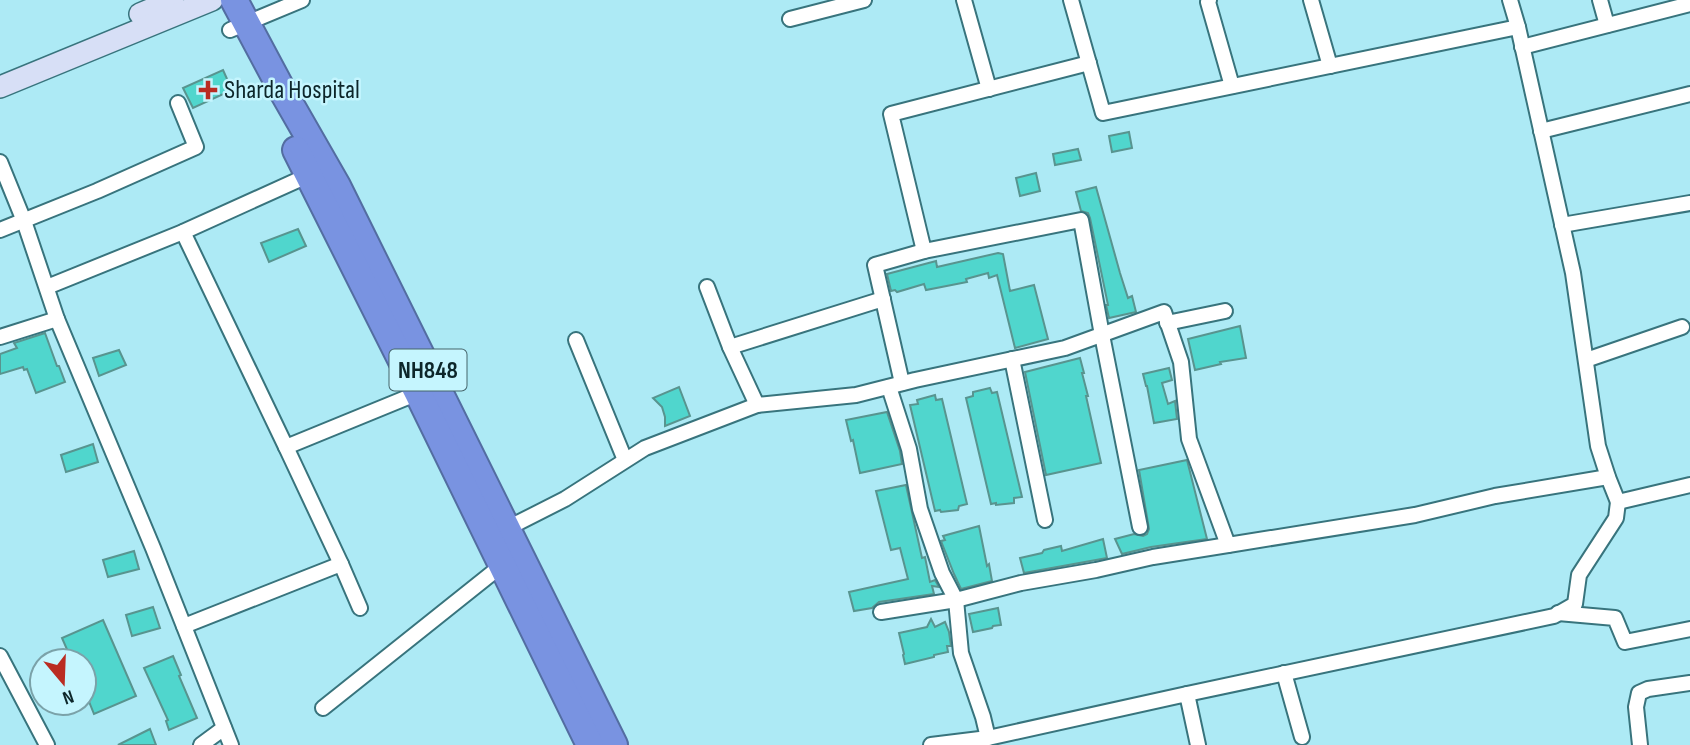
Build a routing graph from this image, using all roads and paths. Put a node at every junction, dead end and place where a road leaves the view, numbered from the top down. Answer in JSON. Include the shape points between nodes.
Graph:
{"nodes":[{"id":1,"x":173,"y":0,"type":"edge"},
{"id":2,"x":212,"y":0,"type":"edge"},
{"id":3,"x":302,"y":0,"type":"edge"},
{"id":4,"x":864,"y":0,"type":"edge"},
{"id":5,"x":964,"y":0,"type":"edge"},
{"id":6,"x":1071,"y":0,"type":"edge"},
{"id":7,"x":1209,"y":0,"type":"edge"},
{"id":8,"x":1311,"y":0,"type":"edge"},
{"id":9,"x":1510,"y":0,"type":"edge"},
{"id":10,"x":1600,"y":0,"type":"edge"},
{"id":11,"x":1690,"y":4,"type":"edge"},
{"id":12,"x":820,"y":6,"type":"edge"},
{"id":13,"x":236,"y":17,"type":"edge"},
{"id":14,"x":790,"y":19,"type":"dead end"},
{"id":15,"x":1607,"y":25,"type":"junction"},
{"id":16,"x":1518,"y":27,"type":"junction"},
{"id":17,"x":1522,"y":47,"type":"junction"},
{"id":18,"x":1089,"y":63,"type":"junction"},
{"id":19,"x":1330,"y":66,"type":"junction"},
{"id":20,"x":0,"y":74,"type":"edge"},
{"id":21,"x":1232,"y":86,"type":"junction"},
{"id":22,"x":0,"y":87,"type":"edge"},
{"id":23,"x":989,"y":89,"type":"junction"},
{"id":24,"x":1690,"y":94,"type":"edge"},
{"id":25,"x":178,"y":103,"type":"dead end"},
{"id":26,"x":285,"y":112,"type":"junction"},
{"id":27,"x":1541,"y":131,"type":"junction"},
{"id":28,"x":0,"y":162,"type":"edge"},
{"id":29,"x":309,"y":174,"type":"junction"},
{"id":30,"x":1690,"y":203,"type":"edge"},
{"id":31,"x":24,"y":221,"type":"junction"},
{"id":32,"x":1562,"y":225,"type":"junction"},
{"id":33,"x":0,"y":230,"type":"edge"},
{"id":34,"x":183,"y":232,"type":"junction"},
{"id":35,"x":924,"y":251,"type":"junction"},
{"id":36,"x":47,"y":287,"type":"junction"},
{"id":37,"x":707,"y":288,"type":"dead end"},
{"id":38,"x":883,"y":299,"type":"junction"},
{"id":39,"x":1225,"y":311,"type":"dead end"},
{"id":40,"x":57,"y":319,"type":"junction"},
{"id":41,"x":1167,"y":323,"type":"junction"},
{"id":42,"x":1682,"y":327,"type":"dead end"},
{"id":43,"x":1102,"y":335,"type":"junction"},
{"id":44,"x":0,"y":337,"type":"edge"},
{"id":45,"x":576,"y":340,"type":"dead end"},
{"id":46,"x":730,"y":347,"type":"junction"},
{"id":47,"x":1012,"y":359,"type":"junction"},
{"id":48,"x":1586,"y":360,"type":"junction"},
{"id":49,"x":895,"y":385,"type":"junction"},
{"id":50,"x":418,"y":393,"type":"junction"},
{"id":51,"x":757,"y":405,"type":"junction"},
{"id":52,"x":286,"y":447,"type":"junction"},
{"id":53,"x":625,"y":460,"type":"junction"},
{"id":54,"x":1608,"y":477,"type":"junction"},
{"id":55,"x":1690,"y":485,"type":"edge"},
{"id":56,"x":1618,"y":502,"type":"junction"},
{"id":57,"x":1045,"y":520,"type":"dead end"},
{"id":58,"x":1140,"y":527,"type":"dead end"},
{"id":59,"x":498,"y":534,"type":"junction"},
{"id":60,"x":1228,"y":545,"type":"junction"},
{"id":61,"x":510,"y":559,"type":"junction"},
{"id":62,"x":341,"y":564,"type":"junction"},
{"id":63,"x":956,"y":600,"type":"junction"},
{"id":64,"x":360,"y":608,"type":"dead end"},
{"id":65,"x":881,"y":612,"type":"dead end"},
{"id":66,"x":1558,"y":613,"type":"junction"},
{"id":67,"x":184,"y":626,"type":"junction"},
{"id":68,"x":1690,"y":629,"type":"edge"},
{"id":69,"x":0,"y":656,"type":"edge"},
{"id":70,"x":1284,"y":673,"type":"junction"},
{"id":71,"x":1690,"y":683,"type":"edge"},
{"id":72,"x":1188,"y":694,"type":"junction"},
{"id":73,"x":323,"y":708,"type":"dead end"},
{"id":74,"x":224,"y":728,"type":"junction"},
{"id":75,"x":591,"y":732,"type":"edge"},
{"id":76,"x":1302,"y":737,"type":"dead end"},
{"id":77,"x":988,"y":738,"type":"junction"},
{"id":78,"x":47,"y":745,"type":"edge"},
{"id":79,"x":201,"y":745,"type":"edge"},
{"id":80,"x":231,"y":745,"type":"edge"},
{"id":81,"x":614,"y":745,"type":"edge"},
{"id":82,"x":931,"y":745,"type":"edge"},
{"id":83,"x":1199,"y":745,"type":"edge"},
{"id":84,"x":1640,"y":745,"type":"edge"}],
"edges":[{"from":1,"to":20,"type":"main road"},
{"from":2,"to":13,"type":"highway","number":"NH848"},
{"from":2,"to":22,"type":"main road"},
{"from":3,"to":13,"type":"street"},
{"from":4,"to":12,"type":"street"},
{"from":5,"to":23,"type":"street"},
{"from":6,"to":18,"type":"street"},
{"from":7,"to":21,"type":"street"},
{"from":8,"to":19,"type":"street"},
{"from":9,"to":16,"type":"street"},
{"from":10,"to":15,"type":"street"},
{"from":11,"to":15,"type":"street"},
{"from":12,"to":14,"type":"street"},
{"from":13,"to":26,"type":"highway","number":"NH848"},
{"from":15,"to":17,"type":"street"},
{"from":16,"to":17,"type":"street"},
{"from":16,"to":19,"type":"street"},
{"from":17,"to":27,"type":"street"},
{"from":18,"to":21,"type":"street","via":[[1103,113]]},
{"from":18,"to":23,"type":"street"},
{"from":19,"to":21,"type":"street"},
{"from":23,"to":35,"type":"street","via":[[891,114]]},
{"from":24,"to":27,"type":"street"},
{"from":25,"to":31,"type":"street","via":[[196,147]]},
{"from":26,"to":29,"type":"highway","number":"NH848"},
{"from":26,"to":59,"type":"highway","number":"NH848","via":[[337,186]]},
{"from":27,"to":32,"type":"street"},
{"from":28,"to":31,"type":"street"},
{"from":29,"to":34,"type":"street"},
{"from":29,"to":50,"type":"highway","number":"NH848"},
{"from":30,"to":32,"type":"street"},
{"from":31,"to":33,"type":"street"},
{"from":31,"to":36,"type":"street"},
{"from":32,"to":48,"type":"street"},
{"from":34,"to":36,"type":"street"},
{"from":34,"to":52,"type":"street"},
{"from":35,"to":38,"type":"street","via":[[875,265]]},
{"from":35,"to":43,"type":"street","via":[[1081,220]]},
{"from":36,"to":40,"type":"street"},
{"from":37,"to":46,"type":"street"},
{"from":38,"to":46,"type":"street"},
{"from":38,"to":49,"type":"street"},
{"from":39,"to":41,"type":"street"},
{"from":40,"to":44,"type":"street"},
{"from":40,"to":67,"type":"street"},
{"from":41,"to":43,"type":"street","via":[[1164,312]]},
{"from":41,"to":60,"type":"street","via":[[1181,362],[1189,439]]},
{"from":42,"to":48,"type":"street"},
{"from":43,"to":47,"type":"street"},
{"from":43,"to":58,"type":"street"},
{"from":45,"to":53,"type":"street"},
{"from":46,"to":51,"type":"street"},
{"from":47,"to":49,"type":"street"},
{"from":47,"to":57,"type":"street"},
{"from":48,"to":54,"type":"street","via":[[1598,446]]},
{"from":49,"to":51,"type":"street","via":[[856,395]]},
{"from":49,"to":63,"type":"street","via":[[920,509]]},
{"from":50,"to":52,"type":"street"},
{"from":50,"to":59,"type":"highway","number":"NH848"},
{"from":51,"to":53,"type":"street"},
{"from":52,"to":62,"type":"street"},
{"from":53,"to":59,"type":"street"},
{"from":54,"to":56,"type":"street"},
{"from":54,"to":60,"type":"street"},
{"from":55,"to":56,"type":"street"},
{"from":56,"to":66,"type":"street","via":[[1615,518],[1579,575],[1574,604]]},
{"from":59,"to":61,"type":"highway","number":"NH848"},
{"from":60,"to":63,"type":"street","via":[[1021,583]]},
{"from":61,"to":73,"type":"street"},
{"from":61,"to":75,"type":"highway","number":"NH848"},
{"from":62,"to":64,"type":"street"},
{"from":62,"to":67,"type":"street"},
{"from":63,"to":65,"type":"street"},
{"from":63,"to":77,"type":"street","via":[[961,653]]},
{"from":66,"to":68,"type":"street","via":[[1615,618],[1625,642]]},
{"from":66,"to":70,"type":"street"},
{"from":67,"to":74,"type":"street"},
{"from":69,"to":78,"type":"street"},
{"from":70,"to":72,"type":"street"},
{"from":70,"to":76,"type":"street"},
{"from":71,"to":84,"type":"street","via":[[1639,693]]},
{"from":72,"to":77,"type":"street"},
{"from":72,"to":83,"type":"street"},
{"from":74,"to":79,"type":"street"},
{"from":74,"to":80,"type":"street"},
{"from":75,"to":81,"type":"highway","number":"NH848"},
{"from":77,"to":82,"type":"street"}]}
